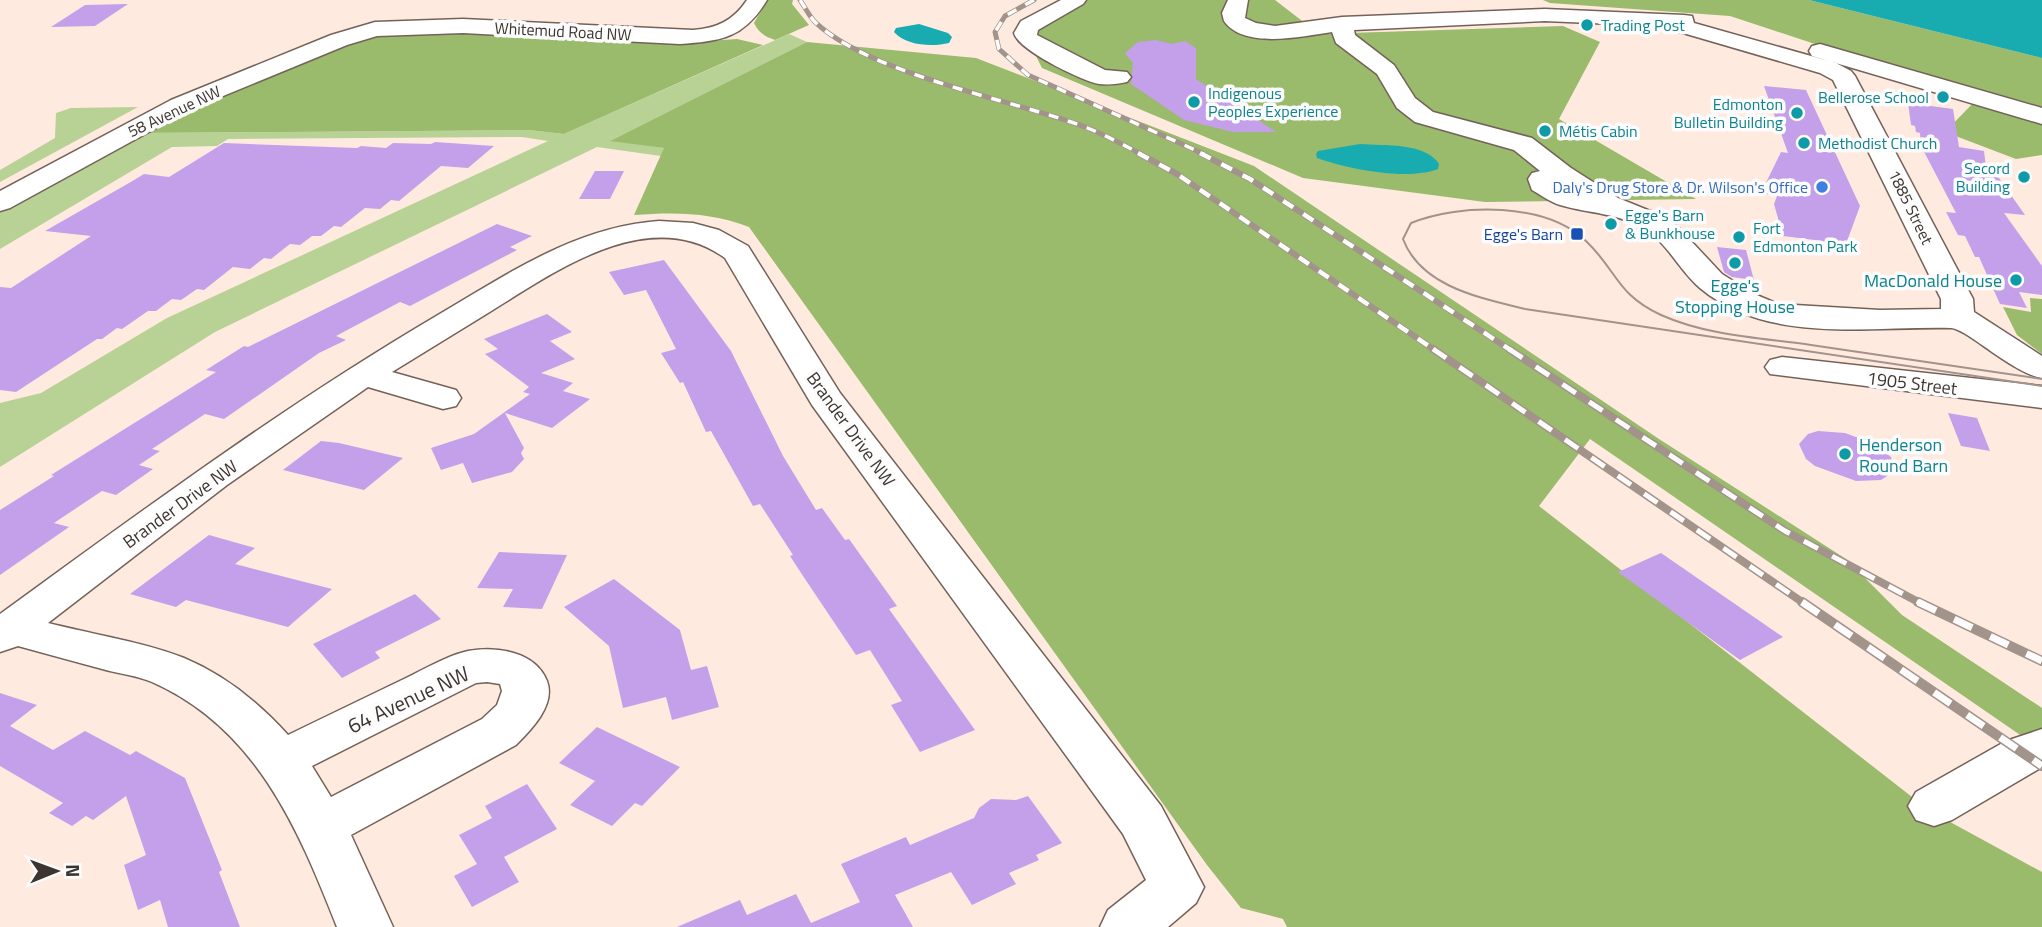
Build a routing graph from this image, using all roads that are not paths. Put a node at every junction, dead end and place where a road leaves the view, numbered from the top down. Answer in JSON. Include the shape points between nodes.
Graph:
{"nodes":[{"id":1,"x":757,"y":0,"type":"edge"},
{"id":2,"x":1076,"y":0,"type":"edge"},
{"id":3,"x":1238,"y":0,"type":"edge"},
{"id":4,"x":1649,"y":10,"type":"edge"},
{"id":5,"x":1342,"y":24,"type":"junction"},
{"id":6,"x":355,"y":34,"type":"joint"},
{"id":7,"x":1119,"y":77,"type":"dead end"},
{"id":8,"x":2042,"y":116,"type":"edge"},
{"id":9,"x":0,"y":202,"type":"edge"},
{"id":10,"x":1958,"y":316,"type":"junction"},
{"id":11,"x":1782,"y":367,"type":"dead end"},
{"id":12,"x":363,"y":375,"type":"junction"},
{"id":13,"x":2041,"y":376,"type":"edge"},
{"id":14,"x":443,"y":398,"type":"dead end"},
{"id":15,"x":5,"y":632,"type":"edge"},
{"id":16,"x":2042,"y":748,"type":"edge"},
{"id":17,"x":281,"y":760,"type":"junction"},
{"id":18,"x":1934,"y":806,"type":"dead end"},
{"id":19,"x":323,"y":826,"type":"junction"},
{"id":20,"x":365,"y":927,"type":"edge"},
{"id":21,"x":1128,"y":927,"type":"edge"}],
"edges":[{"from":1,"to":6,"type":"street","name":"Whitemud Road NW","via":[[738,26],[706,35],[463,26],[397,27]]},
{"from":2,"to":7,"type":"street","via":[[1026,30],[1026,38],[1101,77]]},
{"from":3,"to":5,"type":"street","via":[[1234,18],[1256,30],[1297,33]]},
{"from":4,"to":5,"type":"street"},
{"from":4,"to":8,"type":"street","via":[[1724,22]]},
{"from":4,"to":10,"type":"street","name":"1885 Street","via":[[1843,76],[1957,299]]},
{"from":5,"to":10,"type":"street","via":[[1344,38],[1386,70],[1406,103],[1424,117],[1513,140],[1534,150],[1608,204],[1655,223],[1711,281],[1741,300],[1772,313],[1880,320]]},
{"from":6,"to":9,"type":"street","name":"58 Avenue NW","via":[[180,105]]},
{"from":10,"to":13,"type":"street","name":"1905 Street"},
{"from":11,"to":13,"type":"street","name":"1905 Street"},
{"from":12,"to":14,"type":"street"},
{"from":12,"to":15,"type":"street","name":"Brander Drive NW","via":[[285,426]]},
{"from":12,"to":21,"type":"street","name":"Brander Drive NW","via":[[595,242],[675,230],[729,245],[825,397],[1143,821],[1177,887]]},
{"from":15,"to":17,"type":"street","via":[[169,671],[230,709]]},
{"from":16,"to":18,"type":"street"},
{"from":17,"to":19,"type":"street"},
{"from":17,"to":19,"type":"street","name":"64 Avenue NW","via":[[467,668],[507,667],[518,671],[526,683],[520,712],[499,732]]},
{"from":19,"to":20,"type":"street"}]}
